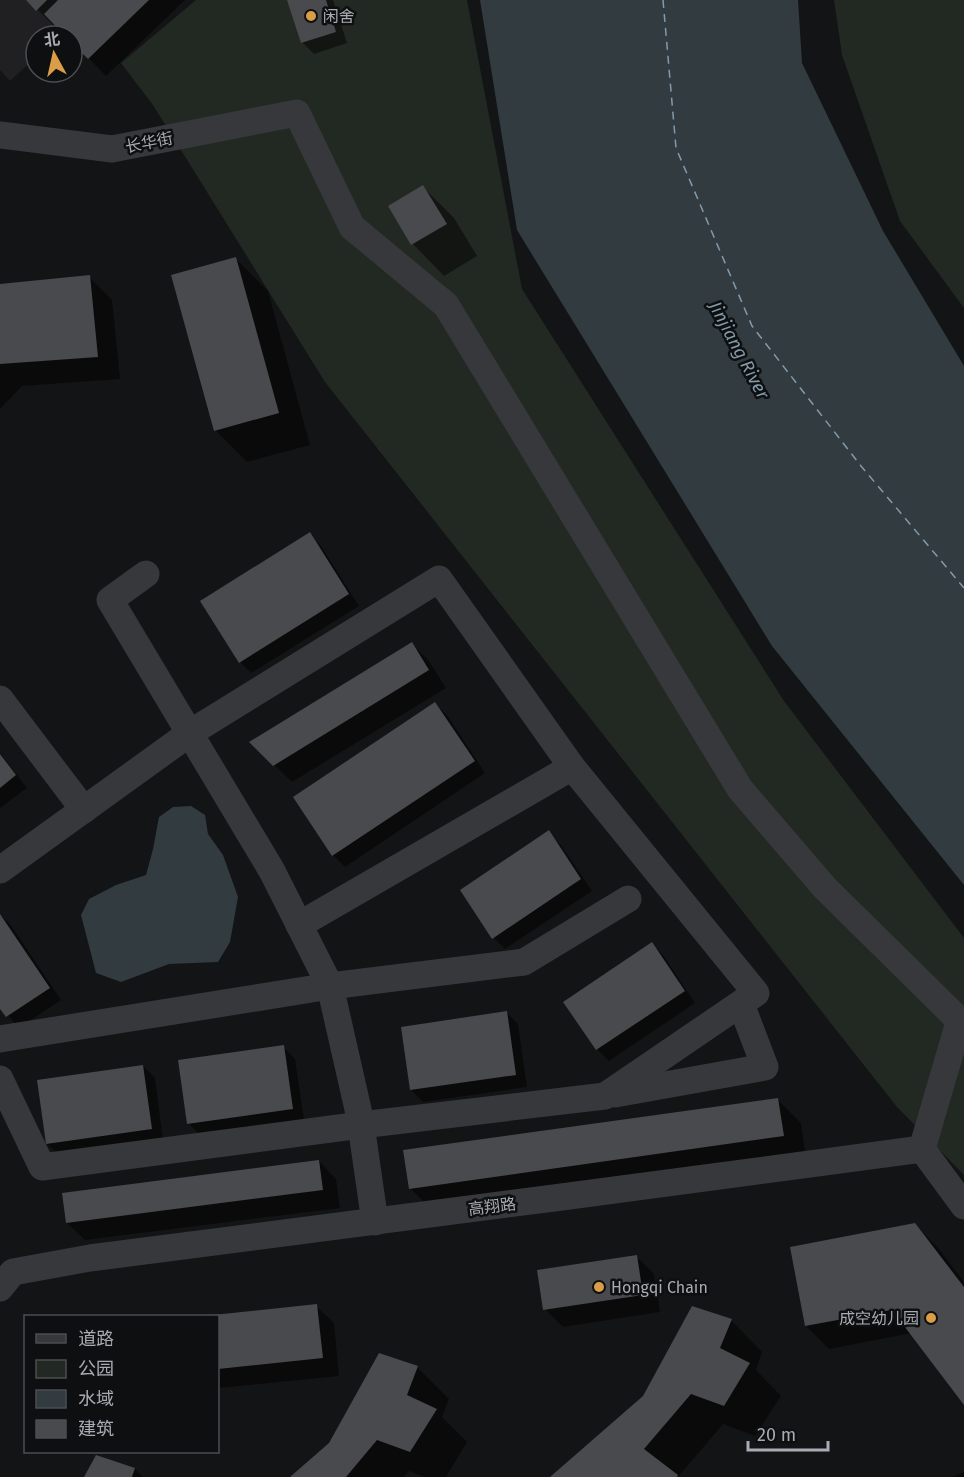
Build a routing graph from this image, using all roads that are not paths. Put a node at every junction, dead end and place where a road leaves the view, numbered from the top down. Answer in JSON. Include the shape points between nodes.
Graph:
{"nodes":[{"id":1,"x":0,"y":135,"type":"edge"},
{"id":2,"x":146,"y":574,"type":"dead end"},
{"id":3,"x":0,"y":699,"type":"edge"},
{"id":4,"x":190,"y":733,"type":"junction"},
{"id":5,"x":572,"y":767,"type":"junction"},
{"id":6,"x":84,"y":810,"type":"junction"},
{"id":7,"x":0,"y":870,"type":"edge"},
{"id":8,"x":628,"y":899,"type":"dead end"},
{"id":9,"x":299,"y":925,"type":"junction"},
{"id":10,"x":330,"y":986,"type":"junction"},
{"id":11,"x":741,"y":1004,"type":"junction"},
{"id":12,"x":962,"y":1022,"type":"edge"},
{"id":13,"x":0,"y":1039,"type":"edge"},
{"id":14,"x":0,"y":1079,"type":"edge"},
{"id":15,"x":605,"y":1096,"type":"junction"},
{"id":16,"x":362,"y":1125,"type":"junction"},
{"id":17,"x":922,"y":1149,"type":"junction"},
{"id":18,"x":964,"y":1206,"type":"edge"},
{"id":19,"x":375,"y":1221,"type":"junction"},
{"id":20,"x":0,"y":1288,"type":"edge"}],
"edges":[{"from":1,"to":12,"type":"street","name":"长华街","via":[[112,149],[297,113],[352,227],[446,305],[740,789],[825,888]]},
{"from":2,"to":4,"type":"street","via":[[110,600]]},
{"from":3,"to":6,"type":"street"},
{"from":4,"to":5,"type":"street","via":[[439,579]]},
{"from":4,"to":6,"type":"street"},
{"from":4,"to":9,"type":"street","via":[[272,871]]},
{"from":5,"to":9,"type":"street"},
{"from":5,"to":11,"type":"street","via":[[756,993]]},
{"from":6,"to":7,"type":"street"},
{"from":8,"to":10,"type":"street","via":[[524,962]]},
{"from":9,"to":10,"type":"street"},
{"from":10,"to":13,"type":"street"},
{"from":10,"to":16,"type":"street"},
{"from":11,"to":15,"type":"street"},
{"from":11,"to":15,"type":"street","via":[[765,1067]]},
{"from":12,"to":17,"type":"street"},
{"from":14,"to":16,"type":"street","via":[[42,1167]]},
{"from":15,"to":16,"type":"street"},
{"from":16,"to":19,"type":"street"},
{"from":17,"to":18,"type":"street"},
{"from":17,"to":19,"type":"street","name":"高翔路"},
{"from":19,"to":20,"type":"street","name":"高翔路","via":[[90,1257],[13,1272]]}]}
